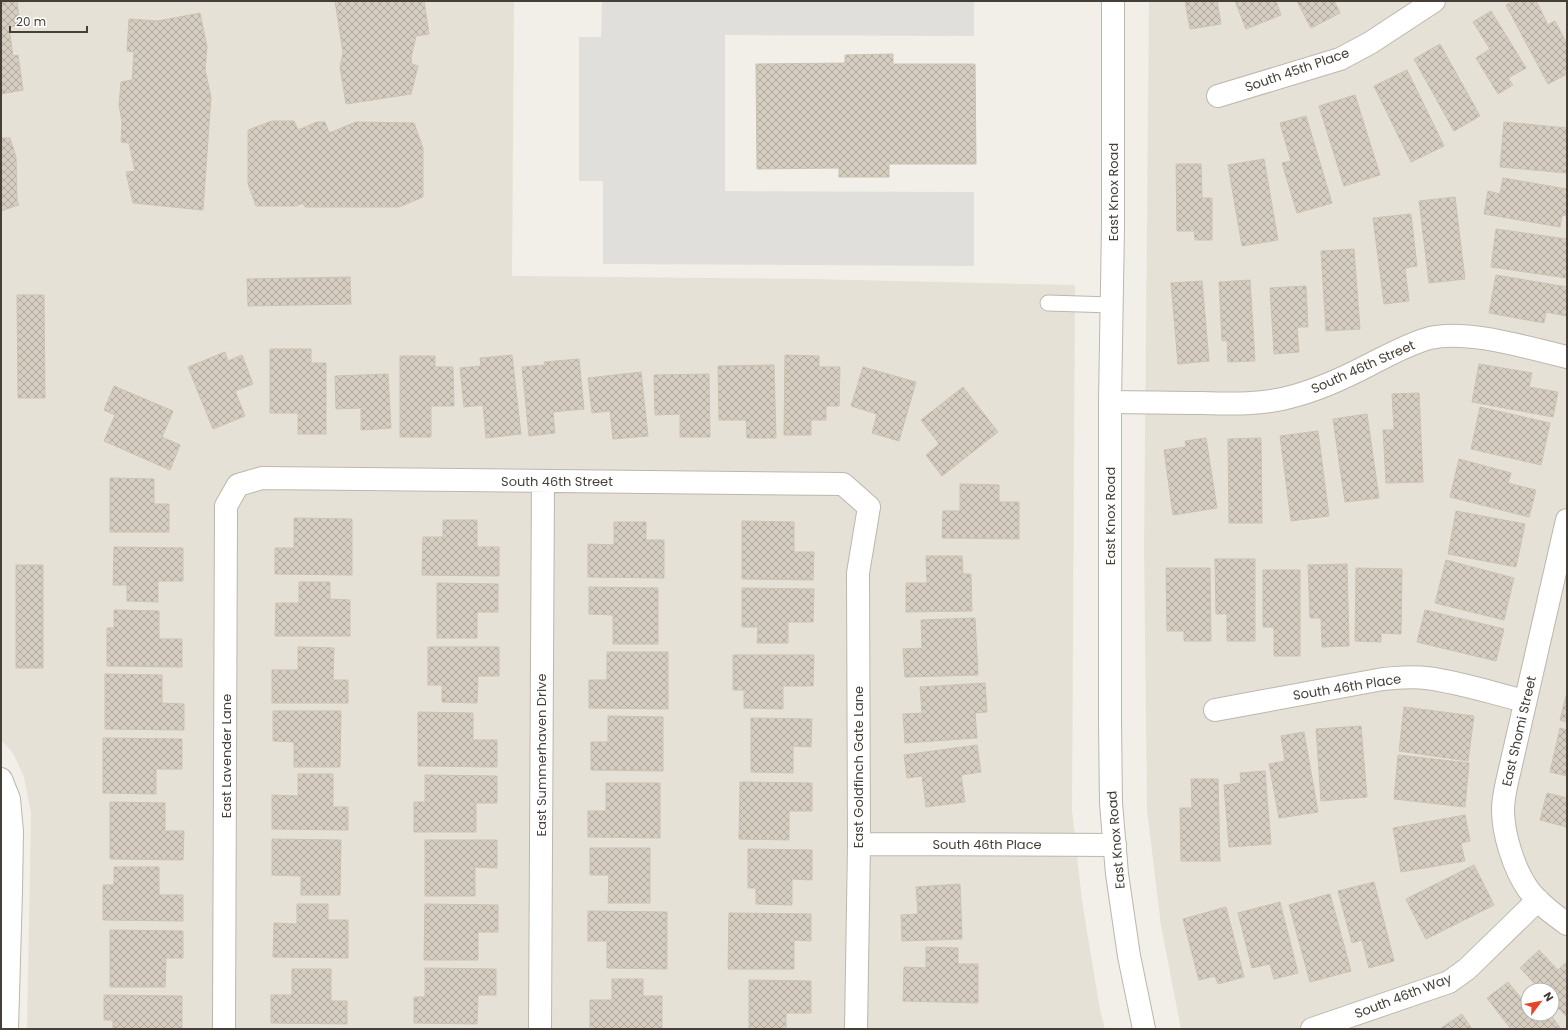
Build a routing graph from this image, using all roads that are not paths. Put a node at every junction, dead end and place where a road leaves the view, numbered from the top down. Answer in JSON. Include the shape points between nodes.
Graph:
{"nodes":[{"id":1,"x":1113,"y":1,"type":"edge"},
{"id":2,"x":1434,"y":1,"type":"edge"},
{"id":3,"x":1218,"y":96,"type":"dead end"},
{"id":4,"x":1048,"y":303,"type":"dead end"},
{"id":5,"x":1112,"y":305,"type":"junction"},
{"id":6,"x":1567,"y":357,"type":"edge"},
{"id":7,"x":1110,"y":402,"type":"junction"},
{"id":8,"x":543,"y":481,"type":"junction"},
{"id":9,"x":238,"y":485,"type":"joint"},
{"id":10,"x":869,"y":507,"type":"joint"},
{"id":11,"x":1567,"y":520,"type":"edge"},
{"id":12,"x":1525,"y":702,"type":"junction"},
{"id":13,"x":1215,"y":710,"type":"dead end"},
{"id":14,"x":1,"y":779,"type":"edge"},
{"id":15,"x":859,"y":844,"type":"junction"},
{"id":16,"x":1115,"y":845,"type":"junction"},
{"id":17,"x":1538,"y":900,"type":"junction"},
{"id":18,"x":1567,"y":924,"type":"edge"},
{"id":19,"x":7,"y":1029,"type":"edge"},
{"id":20,"x":224,"y":1029,"type":"edge"},
{"id":21,"x":540,"y":1029,"type":"edge"},
{"id":22,"x":856,"y":1029,"type":"edge"},
{"id":23,"x":1144,"y":1029,"type":"edge"},
{"id":24,"x":1312,"y":1029,"type":"edge"}],
"edges":[{"from":1,"to":5,"type":"street","name":"East Knox Road"},
{"from":2,"to":3,"type":"street","name":"South 45th Place","via":[[1370,43],[1340,59]]},
{"from":4,"to":5,"type":"lane"},
{"from":5,"to":7,"type":"street","name":"East Knox Road"},
{"from":6,"to":7,"type":"street","name":"South 46th Street","via":[[1482,338],[1431,338],[1406,346],[1350,375],[1315,389],[1269,401],[1238,404]]},
{"from":7,"to":16,"type":"street","name":"East Knox Road","via":[[1110,722],[1111,803]]},
{"from":8,"to":9,"type":"street","name":"South 46th Street","via":[[262,478]]},
{"from":8,"to":10,"type":"street","name":"South 46th Street","via":[[843,484]]},
{"from":8,"to":21,"type":"street","name":"East Summerhaven Drive"},
{"from":9,"to":20,"type":"street","name":"East Lavender Lane","via":[[226,506]]},
{"from":10,"to":15,"type":"street","name":"East Goldfinch Gate Lane","via":[[858,573]]},
{"from":11,"to":12,"type":"street","name":"East Shomi Street"},
{"from":12,"to":13,"type":"street","name":"South 46th Place","via":[[1453,683],[1406,677]]},
{"from":12,"to":17,"type":"street","name":"East Shomi Street","via":[[1503,810],[1508,843],[1517,868],[1528,889]]},
{"from":14,"to":19,"type":"street","via":[[9,799],[12,832]]},
{"from":15,"to":16,"type":"street","name":"South 46th Place"},
{"from":15,"to":22,"type":"street","name":"East Goldfinch Gate Lane"},
{"from":16,"to":23,"type":"street","name":"East Knox Road","via":[[1129,956]]},
{"from":17,"to":18,"type":"street","name":"East Shomi Street"},
{"from":17,"to":24,"type":"street","name":"South 46th Way","via":[[1467,969],[1449,982]]}]}
